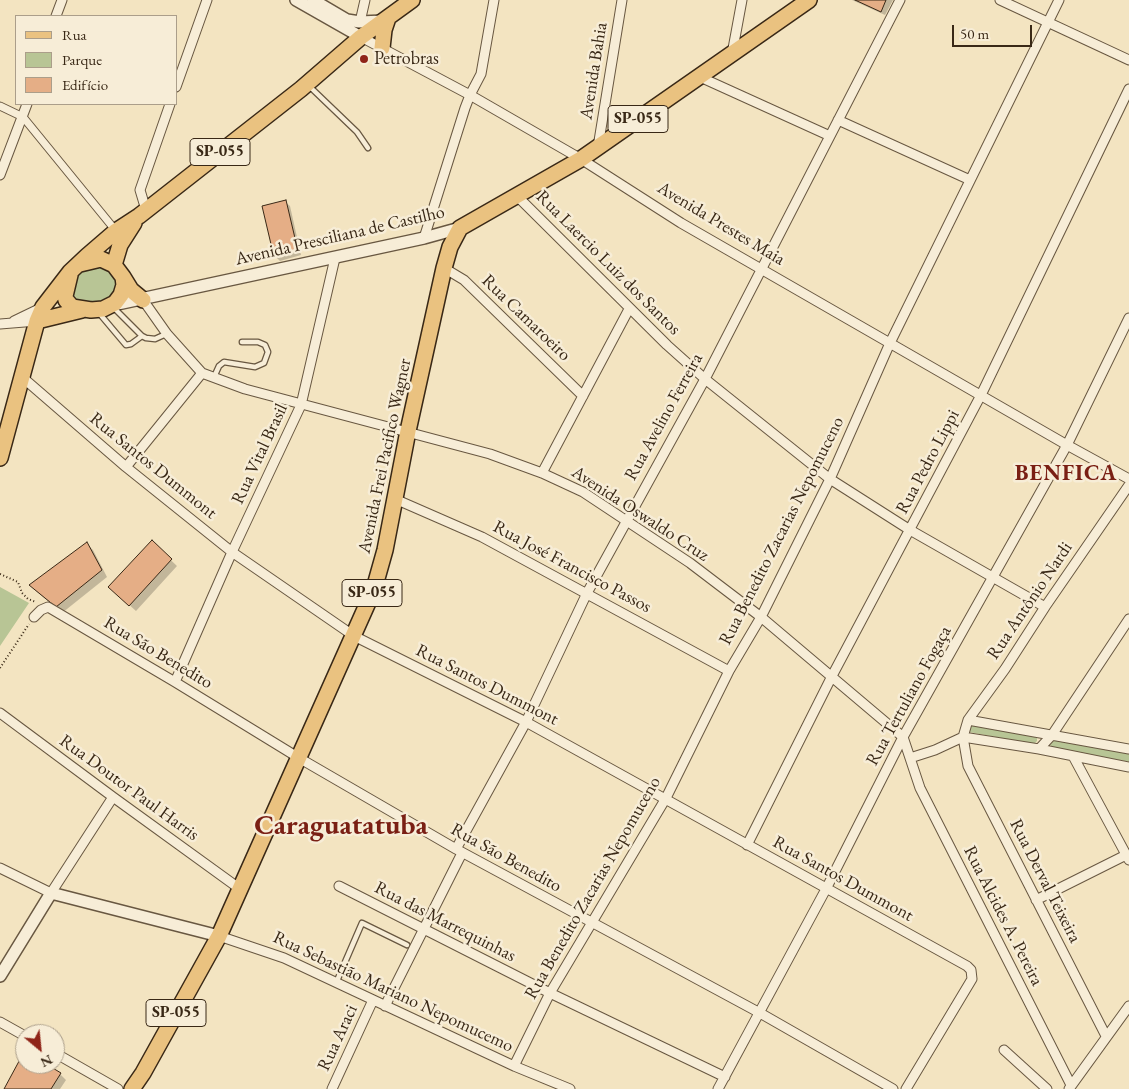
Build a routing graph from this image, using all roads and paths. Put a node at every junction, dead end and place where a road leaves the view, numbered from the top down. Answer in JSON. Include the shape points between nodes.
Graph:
{"nodes":[{"id":1,"x":62,"y":0,"type":"edge"},
{"id":2,"x":207,"y":0,"type":"edge"},
{"id":3,"x":296,"y":0,"type":"edge"},
{"id":4,"x":313,"y":0,"type":"edge"},
{"id":5,"x":365,"y":0,"type":"edge"},
{"id":6,"x":412,"y":0,"type":"edge"},
{"id":7,"x":494,"y":0,"type":"edge"},
{"id":8,"x":622,"y":0,"type":"edge"},
{"id":9,"x":742,"y":0,"type":"edge"},
{"id":10,"x":809,"y":0,"type":"edge"},
{"id":11,"x":900,"y":0,"type":"edge"},
{"id":12,"x":1000,"y":0,"type":"edge"},
{"id":13,"x":1059,"y":0,"type":"edge"},
{"id":14,"x":56,"y":15,"type":"edge"},
{"id":15,"x":386,"y":20,"type":"junction"},
{"id":16,"x":1048,"y":22,"type":"junction"},
{"id":17,"x":361,"y":30,"type":"junction"},
{"id":18,"x":382,"y":48,"type":"junction"},
{"id":19,"x":732,"y":54,"type":"junction"},
{"id":20,"x":1129,"y":60,"type":"edge"},
{"id":21,"x":700,"y":76,"type":"junction"},
{"id":22,"x":178,"y":81,"type":"edge"},
{"id":23,"x":307,"y":84,"type":"junction"},
{"id":24,"x":1129,"y":89,"type":"edge"},
{"id":25,"x":470,"y":95,"type":"junction"},
{"id":26,"x":27,"y":105,"type":"edge"},
{"id":27,"x":170,"y":105,"type":"edge"},
{"id":28,"x":0,"y":106,"type":"edge"},
{"id":29,"x":23,"y":117,"type":"junction"},
{"id":30,"x":838,"y":120,"type":"junction"},
{"id":31,"x":830,"y":136,"type":"junction"},
{"id":32,"x":598,"y":147,"type":"junction"},
{"id":33,"x":368,"y":148,"type":"dead end"},
{"id":34,"x":581,"y":159,"type":"junction"},
{"id":35,"x":0,"y":175,"type":"edge"},
{"id":36,"x":970,"y":180,"type":"junction"},
{"id":37,"x":517,"y":196,"type":"junction"},
{"id":38,"x":142,"y":213,"type":"junction"},
{"id":39,"x":460,"y":228,"type":"junction"},
{"id":40,"x":116,"y":231,"type":"junction"},
{"id":41,"x":424,"y":238,"type":"junction"},
{"id":42,"x":335,"y":258,"type":"junction"},
{"id":43,"x":74,"y":268,"type":"junction"},
{"id":44,"x":444,"y":268,"type":"junction"},
{"id":45,"x":762,"y":269,"type":"junction"},
{"id":46,"x":118,"y":271,"type":"junction"},
{"id":47,"x":143,"y":300,"type":"junction"},
{"id":48,"x":112,"y":306,"type":"junction"},
{"id":49,"x":43,"y":307,"type":"junction"},
{"id":50,"x":629,"y":309,"type":"junction"},
{"id":51,"x":89,"y":310,"type":"junction"},
{"id":52,"x":1129,"y":318,"type":"edge"},
{"id":53,"x":37,"y":321,"type":"junction"},
{"id":54,"x":12,"y":322,"type":"junction"},
{"id":55,"x":0,"y":324,"type":"edge"},
{"id":56,"x":167,"y":334,"type":"junction"},
{"id":57,"x":142,"y":336,"type":"junction"},
{"id":58,"x":242,"y":342,"type":"dead end"},
{"id":59,"x":890,"y":343,"type":"junction"},
{"id":60,"x":202,"y":372,"type":"junction"},
{"id":61,"x":22,"y":377,"type":"junction"},
{"id":62,"x":214,"y":377,"type":"junction"},
{"id":63,"x":705,"y":379,"type":"junction"},
{"id":64,"x":981,"y":395,"type":"junction"},
{"id":65,"x":583,"y":396,"type":"junction"},
{"id":66,"x":301,"y":405,"type":"junction"},
{"id":67,"x":408,"y":431,"type":"junction"},
{"id":68,"x":1067,"y":445,"type":"junction"},
{"id":69,"x":0,"y":458,"type":"edge"},
{"id":70,"x":126,"y":467,"type":"junction"},
{"id":71,"x":542,"y":473,"type":"junction"},
{"id":72,"x":830,"y":479,"type":"junction"},
{"id":73,"x":1129,"y":479,"type":"edge"},
{"id":74,"x":1129,"y":485,"type":"edge"},
{"id":75,"x":395,"y":499,"type":"junction"},
{"id":76,"x":626,"y":520,"type":"junction"},
{"id":77,"x":910,"y":530,"type":"junction"},
{"id":78,"x":232,"y":552,"type":"junction"},
{"id":79,"x":0,"y":574,"type":"edge"},
{"id":80,"x":994,"y":578,"type":"junction"},
{"id":81,"x":587,"y":593,"type":"junction"},
{"id":82,"x":48,"y":607,"type":"junction"},
{"id":83,"x":1045,"y":607,"type":"junction"},
{"id":84,"x":34,"y":617,"type":"joint"},
{"id":85,"x":761,"y":617,"type":"junction"},
{"id":86,"x":1129,"y":618,"type":"edge"},
{"id":87,"x":354,"y":636,"type":"junction"},
{"id":88,"x":0,"y":668,"type":"edge"},
{"id":89,"x":729,"y":671,"type":"junction"},
{"id":90,"x":832,"y":676,"type":"junction"},
{"id":91,"x":175,"y":682,"type":"junction"},
{"id":92,"x":0,"y":713,"type":"edge"},
{"id":93,"x":968,"y":720,"type":"junction"},
{"id":94,"x":526,"y":722,"type":"junction"},
{"id":95,"x":1052,"y":735,"type":"junction"},
{"id":96,"x":903,"y":737,"type":"junction"},
{"id":97,"x":963,"y":737,"type":"junction"},
{"id":98,"x":1039,"y":749,"type":"junction"},
{"id":99,"x":1129,"y":749,"type":"edge"},
{"id":100,"x":1073,"y":756,"type":"junction"},
{"id":101,"x":299,"y":758,"type":"junction"},
{"id":102,"x":910,"y":758,"type":"junction"},
{"id":103,"x":1129,"y":767,"type":"edge"},
{"id":104,"x":112,"y":797,"type":"junction"},
{"id":105,"x":666,"y":798,"type":"junction"},
{"id":106,"x":747,"y":844,"type":"junction"},
{"id":107,"x":459,"y":851,"type":"junction"},
{"id":108,"x":1128,"y":858,"type":"edge"},
{"id":109,"x":0,"y":868,"type":"edge"},
{"id":110,"x":339,"y":886,"type":"dead end"},
{"id":111,"x":240,"y":888,"type":"junction"},
{"id":112,"x":826,"y":888,"type":"junction"},
{"id":113,"x":51,"y":893,"type":"junction"},
{"id":114,"x":1036,"y":900,"type":"junction"},
{"id":115,"x":590,"y":923,"type":"junction"},
{"id":116,"x":423,"y":930,"type":"junction"},
{"id":117,"x":218,"y":936,"type":"junction"},
{"id":118,"x":407,"y":945,"type":"dead end"},
{"id":119,"x":0,"y":976,"type":"edge"},
{"id":120,"x":336,"y":983,"type":"junction"},
{"id":121,"x":550,"y":993,"type":"junction"},
{"id":122,"x":373,"y":1000,"type":"junction"},
{"id":123,"x":385,"y":1006,"type":"junction"},
{"id":124,"x":1129,"y":1006,"type":"edge"},
{"id":125,"x":760,"y":1013,"type":"junction"},
{"id":126,"x":0,"y":1022,"type":"edge"},
{"id":127,"x":15,"y":1030,"type":"edge"},
{"id":128,"x":1106,"y":1036,"type":"junction"},
{"id":129,"x":1004,"y":1050,"type":"dead end"},
{"id":130,"x":65,"y":1059,"type":"edge"},
{"id":131,"x":514,"y":1066,"type":"junction"},
{"id":132,"x":725,"y":1077,"type":"junction"},
{"id":133,"x":553,"y":1086,"type":"edge"},
{"id":134,"x":1070,"y":1087,"type":"edge"},
{"id":135,"x":118,"y":1089,"type":"edge"},
{"id":136,"x":132,"y":1089,"type":"edge"},
{"id":137,"x":332,"y":1089,"type":"edge"},
{"id":138,"x":570,"y":1089,"type":"edge"},
{"id":139,"x":718,"y":1089,"type":"edge"},
{"id":140,"x":893,"y":1089,"type":"edge"},
{"id":141,"x":906,"y":1089,"type":"edge"},
{"id":142,"x":1047,"y":1089,"type":"edge"}],
"edges":[{"from":1,"to":14,"type":"street"},
{"from":2,"to":22,"type":"street"},
{"from":3,"to":17,"type":"street","name":"Avenida Prestes Maia"},
{"from":4,"to":17,"type":"street","name":"Avenida Prestes Maia"},
{"from":5,"to":17,"type":"street"},
{"from":6,"to":15,"type":"main road","number":"SP-055"},
{"from":7,"to":25,"type":"street","via":[[481,74]]},
{"from":8,"to":32,"type":"street","name":"Avenida Bahia"},
{"from":9,"to":19,"type":"street"},
{"from":10,"to":19,"type":"main road","name":"Avenida Presciliana de Castilho","number":"SP-055"},
{"from":11,"to":30,"type":"street","name":"Rua Avelino Ferreira"},
{"from":12,"to":16,"type":"street"},
{"from":13,"to":16,"type":"street","name":"Rua Benedito Zacarias Nepomuceno"},
{"from":15,"to":17,"type":"main road","number":"SP-055"},
{"from":15,"to":18,"type":"main road"},
{"from":16,"to":20,"type":"street"},
{"from":16,"to":36,"type":"street","name":"Rua Benedito Zacarias Nepomuceno"},
{"from":17,"to":18,"type":"street","name":"Avenida Prestes Maia"},
{"from":17,"to":23,"type":"main road","number":"SP-055"},
{"from":18,"to":25,"type":"street","name":"Avenida Prestes Maia"},
{"from":19,"to":21,"type":"main road","name":"Avenida Presciliana de Castilho","number":"SP-055"},
{"from":21,"to":31,"type":"street"},
{"from":21,"to":32,"type":"main road","name":"Avenida Presciliana de Castilho","number":"SP-055"},
{"from":23,"to":33,"type":"lane","via":[[352,127]]},
{"from":23,"to":38,"type":"main road","number":"SP-055"},
{"from":24,"to":64,"type":"street","name":"Rua Pedro Lippi"},
{"from":25,"to":34,"type":"street","name":"Avenida Prestes Maia"},
{"from":25,"to":41,"type":"street"},
{"from":26,"to":29,"type":"street"},
{"from":27,"to":38,"type":"street","via":[[140,190]]},
{"from":28,"to":29,"type":"street"},
{"from":29,"to":35,"type":"street"},
{"from":29,"to":40,"type":"street"},
{"from":30,"to":31,"type":"street","name":"Rua Avelino Ferreira"},
{"from":30,"to":36,"type":"street"},
{"from":31,"to":45,"type":"street","name":"Rua Avelino Ferreira"},
{"from":32,"to":34,"type":"main road","name":"Avenida Presciliana de Castilho","number":"SP-055"},
{"from":34,"to":37,"type":"main road","name":"Avenida Presciliana de Castilho","number":"SP-055"},
{"from":34,"to":45,"type":"street","name":"Avenida Prestes Maia","via":[[681,223]]},
{"from":36,"to":59,"type":"street","name":"Rua Benedito Zacarias Nepomuceno"},
{"from":37,"to":39,"type":"main road","name":"Avenida Presciliana de Castilho","number":"SP-055"},
{"from":37,"to":50,"type":"street","name":"Rua Laercio Luiz dos Santos"},
{"from":38,"to":40,"type":"main road","number":"SP-055"},
{"from":38,"to":46,"type":"main road","number":"SP-055","via":[[120,244]]},
{"from":39,"to":41,"type":"street","name":"Avenida Presciliana de Castilho"},
{"from":39,"to":44,"type":"main road","name":"Avenida Frei Pacifico Wagner","number":"SP-055"},
{"from":40,"to":43,"type":"main road","number":"SP-055"},
{"from":41,"to":42,"type":"street","name":"Avenida Presciliana de Castilho"},
{"from":42,"to":47,"type":"street","name":"Avenida Presciliana de Castilho"},
{"from":42,"to":66,"type":"street","name":"Rua Vital Brasil"},
{"from":43,"to":46,"type":"main road","via":[[101,259]]},
{"from":43,"to":49,"type":"main road","number":"SP-055"},
{"from":43,"to":51,"type":"main road","via":[[66,288],[66,300],[72,307]]},
{"from":44,"to":65,"type":"street","name":"Rua Camaroeiro","via":[[464,280]]},
{"from":44,"to":67,"type":"main road","name":"Avenida Frei Pacifico Wagner","number":"SP-055"},
{"from":45,"to":59,"type":"street","name":"Avenida Prestes Maia"},
{"from":45,"to":63,"type":"street","name":"Rua Avelino Ferreira"},
{"from":46,"to":47,"type":"main road"},
{"from":46,"to":48,"type":"main road","number":"SP-055","via":[[123,289]]},
{"from":47,"to":48,"type":"street","name":"Avenida Presciliana de Castilho"},
{"from":47,"to":56,"type":"street","name":"Avenida Oswaldo Cruz"},
{"from":48,"to":51,"type":"main road"},
{"from":48,"to":57,"type":"lane"},
{"from":49,"to":53,"type":"main road","number":"SP-055"},
{"from":49,"to":54,"type":"street"},
{"from":50,"to":63,"type":"street","name":"Rua Laercio Luiz dos Santos"},
{"from":50,"to":65,"type":"street"},
{"from":51,"to":53,"type":"main road"},
{"from":51,"to":57,"type":"lane","via":[[126,345]]},
{"from":52,"to":68,"type":"street","name":"Rua Tertuliano Fogaça"},
{"from":53,"to":54,"type":"street"},
{"from":53,"to":61,"type":"main road","number":"SP-055"},
{"from":54,"to":55,"type":"street"},
{"from":56,"to":57,"type":"lane","via":[[150,339]]},
{"from":56,"to":60,"type":"street","name":"Avenida Oswaldo Cruz"},
{"from":58,"to":62,"type":"lane","via":[[265,345],[268,352],[264,363],[255,367],[224,362]]},
{"from":59,"to":64,"type":"street","name":"Avenida Prestes Maia"},
{"from":59,"to":72,"type":"street","name":"Rua Benedito Zacarias Nepomuceno"},
{"from":60,"to":62,"type":"street","name":"Avenida Oswaldo Cruz"},
{"from":60,"to":70,"type":"street"},
{"from":61,"to":69,"type":"main road","number":"SP-055"},
{"from":61,"to":70,"type":"street","name":"Rua Santos Dummont"},
{"from":62,"to":66,"type":"street","name":"Avenida Oswaldo Cruz"},
{"from":63,"to":72,"type":"street","name":"Rua Laercio Luiz dos Santos"},
{"from":63,"to":76,"type":"street","name":"Rua Avelino Ferreira"},
{"from":64,"to":68,"type":"street","name":"Avenida Prestes Maia"},
{"from":64,"to":77,"type":"street","name":"Rua Pedro Lippi"},
{"from":65,"to":71,"type":"street"},
{"from":66,"to":67,"type":"street","name":"Avenida Oswaldo Cruz"},
{"from":66,"to":78,"type":"street","name":"Rua Vital Brasil"},
{"from":67,"to":71,"type":"street","name":"Avenida Oswaldo Cruz","via":[[490,454]]},
{"from":67,"to":75,"type":"main road","name":"Avenida Frei Pacifico Wagner","number":"SP-055"},
{"from":68,"to":73,"type":"street","name":"Avenida Prestes Maia"},
{"from":68,"to":80,"type":"street","name":"Rua Tertuliano Fogaça"},
{"from":70,"to":78,"type":"street","name":"Rua Santos Dummont"},
{"from":71,"to":76,"type":"street","name":"Avenida Oswaldo Cruz","via":[[583,492]]},
{"from":72,"to":77,"type":"street","name":"Rua Laercio Luiz dos Santos"},
{"from":72,"to":85,"type":"street","name":"Rua Benedito Zacarias Nepomuceno"},
{"from":74,"to":83,"type":"street","name":"Rua Antônio Nardi"},
{"from":75,"to":81,"type":"street","name":"Rua José Francisco Passos","via":[[482,537]]},
{"from":75,"to":87,"type":"main road","name":"Avenida Frei Pacifico Wagner","number":"SP-055","via":[[374,589]]},
{"from":76,"to":81,"type":"street","name":"Rua Avelino Ferreira"},
{"from":76,"to":85,"type":"street","name":"Avenida Oswaldo Cruz"},
{"from":77,"to":80,"type":"street","name":"Rua Laercio Luiz dos Santos"},
{"from":77,"to":90,"type":"street","name":"Rua Pedro Lippi"},
{"from":78,"to":87,"type":"street","name":"Rua Santos Dummont"},
{"from":78,"to":91,"type":"street","name":"Rua Vital Brasil"},
{"from":79,"to":82,"type":"path","via":[[18,582],[28,599]]},
{"from":80,"to":83,"type":"street","name":"Rua Laercio Luiz dos Santos"},
{"from":80,"to":96,"type":"street","name":"Rua Tertuliano Fogaça"},
{"from":81,"to":89,"type":"street","name":"Rua José Francisco Passos"},
{"from":81,"to":94,"type":"street","name":"Rua Avelino Ferreira"},
{"from":82,"to":84,"type":"street"},
{"from":82,"to":91,"type":"street","name":"Rua São Benedito"},
{"from":83,"to":93,"type":"street","name":"Rua Antônio Nardi"},
{"from":84,"to":88,"type":"path"},
{"from":85,"to":89,"type":"street","name":"Rua Benedito Zacarias Nepomuceno"},
{"from":85,"to":90,"type":"street","name":"Avenida Oswaldo Cruz"},
{"from":86,"to":95,"type":"street"},
{"from":87,"to":94,"type":"street","name":"Rua Santos Dummont"},
{"from":87,"to":101,"type":"main road","name":"Avenida Frei Pacifico Wagner","number":"SP-055"},
{"from":89,"to":105,"type":"street","name":"Rua Benedito Zacarias Nepomuceno"},
{"from":90,"to":96,"type":"street","name":"Avenida Oswaldo Cruz"},
{"from":90,"to":106,"type":"street","name":"Rua Pedro Lippi"},
{"from":91,"to":101,"type":"street","name":"Rua São Benedito"},
{"from":92,"to":104,"type":"street","name":"Rua Doutor Paul Harris"},
{"from":93,"to":95,"type":"street"},
{"from":93,"to":97,"type":"street","name":"Rua Antônio Nardi"},
{"from":94,"to":105,"type":"street","name":"Rua Santos Dummont"},
{"from":94,"to":107,"type":"street","name":"Rua Avelino Ferreira"},
{"from":95,"to":98,"type":"street"},
{"from":95,"to":99,"type":"street"},
{"from":96,"to":102,"type":"street","name":"Rua Alcides A. Pereira"},
{"from":96,"to":112,"type":"street","name":"Rua Tertuliano Fogaça"},
{"from":97,"to":98,"type":"street"},
{"from":97,"to":102,"type":"street"},
{"from":97,"to":114,"type":"street","name":"Rua Derval Teixeira","via":[[968,766]]},
{"from":98,"to":100,"type":"street"},
{"from":100,"to":103,"type":"street"},
{"from":100,"to":108,"type":"street"},
{"from":101,"to":107,"type":"street","name":"Rua São Benedito"},
{"from":101,"to":111,"type":"main road","name":"Avenida Frei Pacifico Wagner","number":"SP-055"},
{"from":102,"to":134,"type":"street","name":"Rua Alcides A. Pereira","via":[[920,788]]},
{"from":104,"to":111,"type":"street","name":"Rua Doutor Paul Harris"},
{"from":104,"to":113,"type":"street"},
{"from":105,"to":106,"type":"street","name":"Rua Santos Dummont"},
{"from":105,"to":115,"type":"street","name":"Rua Benedito Zacarias Nepomuceno"},
{"from":106,"to":112,"type":"street","name":"Rua Santos Dummont"},
{"from":107,"to":115,"type":"street","name":"Rua São Benedito"},
{"from":107,"to":116,"type":"street","name":"Rua Avelino Ferreira"},
{"from":108,"to":114,"type":"street"},
{"from":109,"to":113,"type":"street","name":"Rua Sebastião Mariano Nepomucemo"},
{"from":110,"to":116,"type":"street","name":"Rua das Marrequinhas"},
{"from":111,"to":117,"type":"main road","name":"Avenida Frei Pacifico Wagner","number":"SP-055"},
{"from":112,"to":125,"type":"street","name":"Rua Tertuliano Fogaça"},
{"from":112,"to":141,"type":"street","name":"Rua Santos Dummont","via":[[971,970],[972,978]]},
{"from":113,"to":117,"type":"street","name":"Rua Sebastião Mariano Nepomucemo"},
{"from":113,"to":119,"type":"street"},
{"from":114,"to":128,"type":"street","name":"Rua Derval Teixeira"},
{"from":115,"to":121,"type":"street","name":"Rua Benedito Zacarias Nepomuceno"},
{"from":115,"to":125,"type":"street","name":"Rua São Benedito"},
{"from":116,"to":121,"type":"street","name":"Rua das Marrequinhas"},
{"from":116,"to":123,"type":"street","name":"Rua Avelino Ferreira"},
{"from":117,"to":120,"type":"street","name":"Rua Sebastião Mariano Nepomucemo","via":[[284,958]]},
{"from":117,"to":136,"type":"main road","name":"Avenida Frei Pacifico Wagner","number":"SP-055","via":[[144,1073]]},
{"from":118,"to":120,"type":"lane","via":[[362,923]]},
{"from":120,"to":122,"type":"street","name":"Rua Sebastião Mariano Nepomucemo"},
{"from":121,"to":131,"type":"street","name":"Rua Benedito Zacarias Nepomuceno"},
{"from":121,"to":132,"type":"street","name":"Rua das Marrequinhas"},
{"from":122,"to":123,"type":"street","name":"Rua Sebastião Mariano Nepomucemo"},
{"from":122,"to":137,"type":"street","name":"Rua Araci"},
{"from":123,"to":131,"type":"street","name":"Rua Sebastião Mariano Nepomucemo"},
{"from":124,"to":128,"type":"street"},
{"from":125,"to":132,"type":"street","name":"Rua Tertuliano Fogaça"},
{"from":125,"to":140,"type":"street","name":"Rua São Benedito"},
{"from":126,"to":127,"type":"street"},
{"from":128,"to":134,"type":"street"},
{"from":129,"to":142,"type":"street"},
{"from":130,"to":135,"type":"street"},
{"from":131,"to":133,"type":"street","name":"Rua Sebastião Mariano Nepomucemo"},
{"from":132,"to":139,"type":"street","name":"Rua Tertuliano Fogaça"},
{"from":133,"to":138,"type":"street","name":"Rua Sebastião Mariano Nepomucemo"}]}
